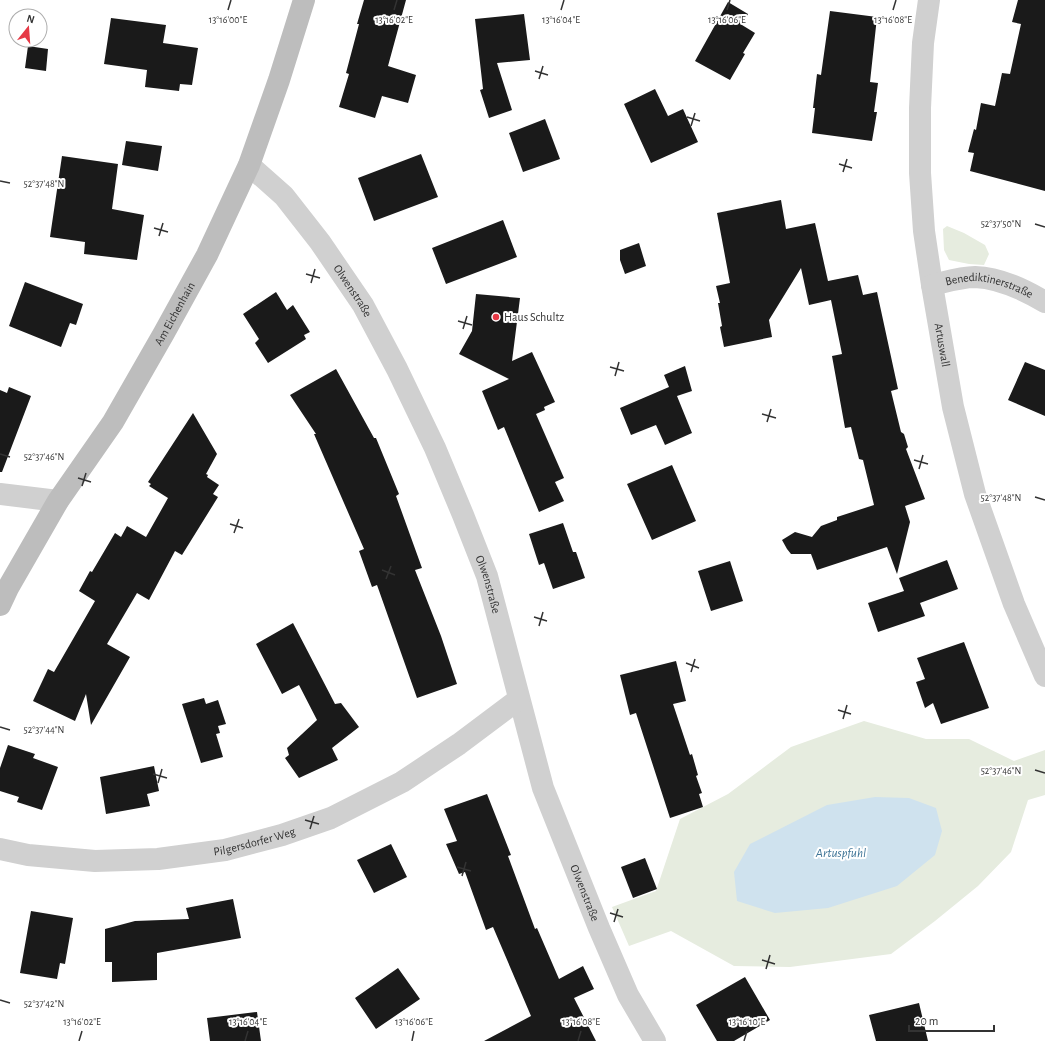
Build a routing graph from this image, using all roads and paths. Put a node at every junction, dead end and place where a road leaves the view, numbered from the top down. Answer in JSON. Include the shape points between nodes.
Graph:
{"nodes":[{"id":1,"x":304,"y":0,"type":"edge"},
{"id":2,"x":929,"y":0,"type":"edge"},
{"id":3,"x":249,"y":165,"type":"junction"},
{"id":4,"x":932,"y":285,"type":"junction"},
{"id":5,"x":1045,"y":302,"type":"edge"},
{"id":6,"x":0,"y":494,"type":"edge"},
{"id":7,"x":58,"y":501,"type":"junction"},
{"id":8,"x":0,"y":605,"type":"edge"},
{"id":9,"x":1045,"y":676,"type":"edge"},
{"id":10,"x":519,"y":699,"type":"junction"},
{"id":11,"x":0,"y":849,"type":"edge"},
{"id":12,"x":654,"y":1041,"type":"edge"}],
"edges":[{"from":1,"to":3,"type":"street","name":"Am Eichenhain"},
{"from":2,"to":4,"type":"street","name":"Artuswall","via":[[922,50],[920,173],[924,231]]},
{"from":3,"to":7,"type":"street","name":"Am Eichenhain","via":[[207,254],[164,333],[113,422]]},
{"from":3,"to":10,"type":"street","name":"Olwenstraße","via":[[284,196],[320,242],[363,305],[397,369],[435,448],[486,576]]},
{"from":4,"to":5,"type":"street","name":"Benediktinerstraße","via":[[974,277],[1005,282]]},
{"from":4,"to":9,"type":"street","name":"Artuswall","via":[[953,407],[975,494],[1014,604]]},
{"from":6,"to":7,"type":"street"},
{"from":7,"to":8,"type":"street","name":"Am Eichenhain"},
{"from":10,"to":11,"type":"street","name":"Pilgersdorfer Weg","via":[[402,782],[331,818],[282,835],[225,850],[158,859],[95,861],[28,855]]},
{"from":10,"to":12,"type":"street","name":"Olwenstraße","via":[[543,788],[622,982]]}]}
